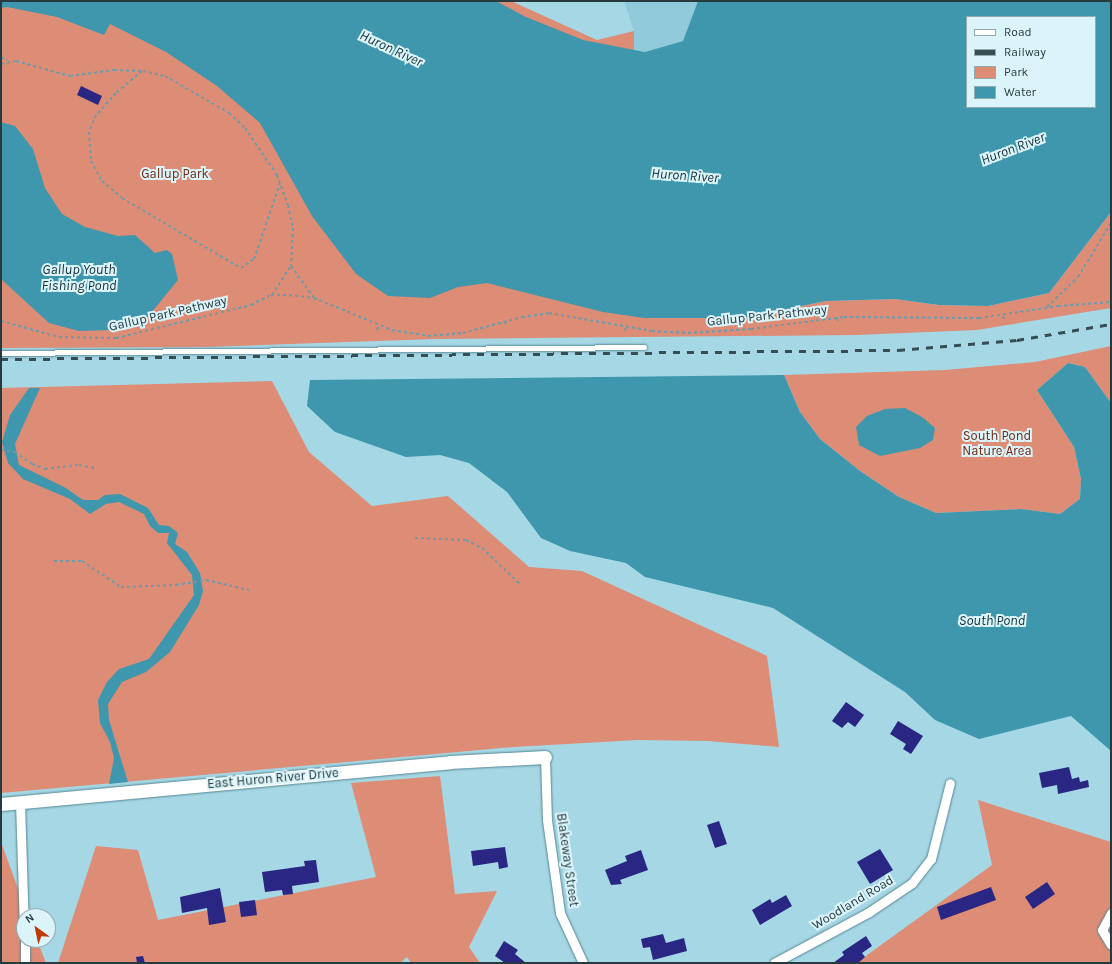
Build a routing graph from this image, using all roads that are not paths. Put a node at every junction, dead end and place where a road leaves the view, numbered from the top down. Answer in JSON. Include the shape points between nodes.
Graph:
{"nodes":[{"id":1,"x":644,"y":347,"type":"dead end"},
{"id":2,"x":1,"y":353,"type":"edge"},
{"id":3,"x":545,"y":757,"type":"joint"},
{"id":4,"x":950,"y":783,"type":"dead end"},
{"id":5,"x":20,"y":802,"type":"junction"},
{"id":6,"x":1,"y":804,"type":"edge"},
{"id":7,"x":23,"y":908,"type":"edge"},
{"id":8,"x":1111,"y":913,"type":"edge"},
{"id":9,"x":1111,"y":945,"type":"edge"},
{"id":10,"x":25,"y":948,"type":"edge"},
{"id":11,"x":25,"y":963,"type":"edge"},
{"id":12,"x":583,"y":963,"type":"edge"},
{"id":13,"x":774,"y":963,"type":"edge"}],
"edges":[{"from":1,"to":2,"type":"lane"},
{"from":3,"to":5,"type":"main road","name":"East Huron River Drive","via":[[450,762]]},
{"from":3,"to":12,"type":"street","name":"Blakeway Street","via":[[547,820],[560,913]]},
{"from":4,"to":13,"type":"street","name":"Woodland Road","via":[[932,859],[912,883],[869,912]]},
{"from":5,"to":6,"type":"main road","name":"East Huron River Drive"},
{"from":5,"to":7,"type":"street"},
{"from":8,"to":9,"type":"street","via":[[1102,930]]},
{"from":10,"to":11,"type":"street"}]}
